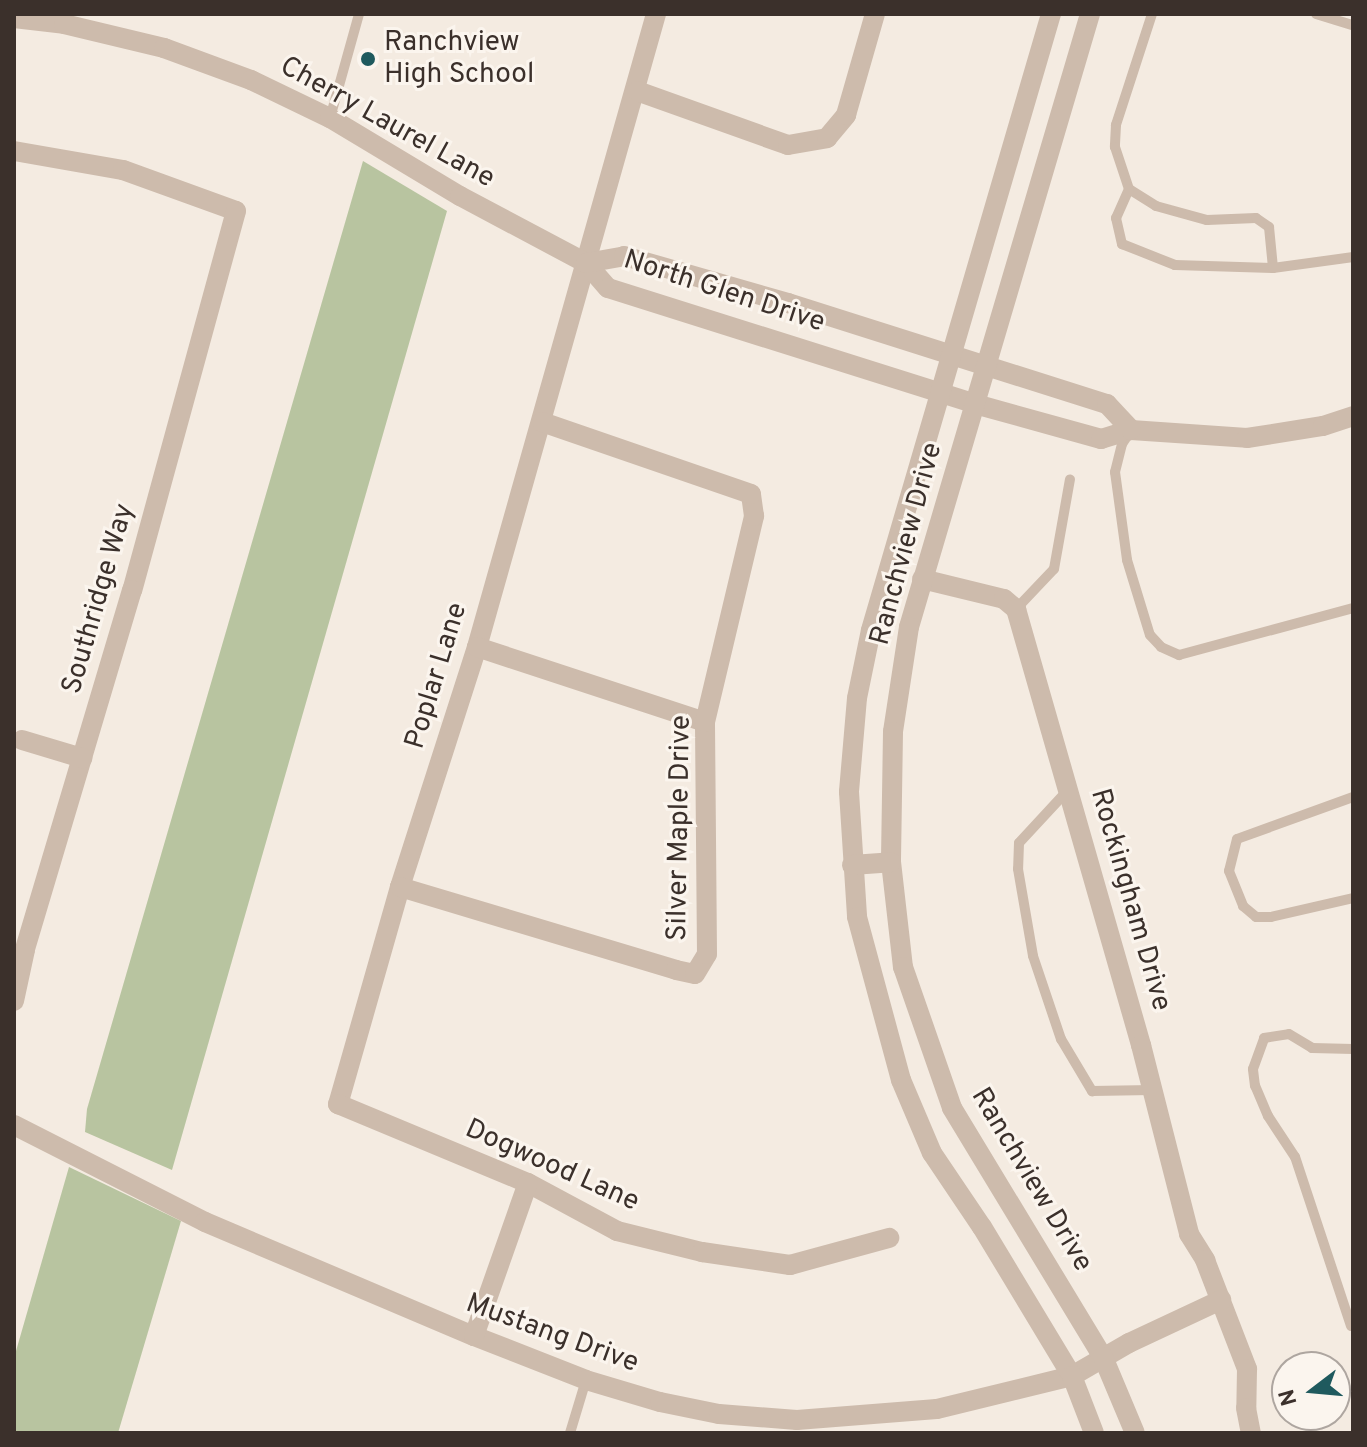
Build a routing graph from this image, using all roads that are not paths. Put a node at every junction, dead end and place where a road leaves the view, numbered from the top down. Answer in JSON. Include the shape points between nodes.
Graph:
{"nodes":[{"id":1,"x":359,"y":14,"type":"edge"},
{"id":2,"x":656,"y":14,"type":"edge"},
{"id":3,"x":875,"y":14,"type":"edge"},
{"id":4,"x":1051,"y":14,"type":"edge"},
{"id":5,"x":1090,"y":14,"type":"edge"},
{"id":6,"x":1152,"y":14,"type":"edge"},
{"id":7,"x":1316,"y":14,"type":"edge"},
{"id":8,"x":14,"y":18,"type":"edge"},
{"id":9,"x":1353,"y":25,"type":"edge"},
{"id":10,"x":637,"y":91,"type":"junction"},
{"id":11,"x":330,"y":118,"type":"junction"},
{"id":12,"x":14,"y":151,"type":"edge"},
{"id":13,"x":1129,"y":189,"type":"junction"},
{"id":14,"x":1353,"y":257,"type":"edge"},
{"id":15,"x":586,"y":263,"type":"junction"},
{"id":16,"x":1273,"y":268,"type":"junction"},
{"id":17,"x":951,"y":354,"type":"junction"},
{"id":18,"x":987,"y":368,"type":"junction"},
{"id":19,"x":940,"y":392,"type":"junction"},
{"id":20,"x":975,"y":404,"type":"junction"},
{"id":21,"x":1353,"y":416,"type":"edge"},
{"id":22,"x":542,"y":422,"type":"junction"},
{"id":23,"x":1131,"y":430,"type":"junction"},
{"id":24,"x":1070,"y":479,"type":"dead end"},
{"id":25,"x":922,"y":579,"type":"junction"},
{"id":26,"x":1353,"y":608,"type":"edge"},
{"id":27,"x":1016,"y":609,"type":"junction"},
{"id":28,"x":477,"y":647,"type":"junction"},
{"id":29,"x":705,"y":722,"type":"junction"},
{"id":30,"x":22,"y":740,"type":"dead end"},
{"id":31,"x":82,"y":758,"type":"junction"},
{"id":32,"x":1070,"y":788,"type":"junction"},
{"id":33,"x":1353,"y":797,"type":"edge"},
{"id":34,"x":891,"y":862,"type":"junction"},
{"id":35,"x":852,"y":865,"type":"junction"},
{"id":36,"x":400,"y":887,"type":"junction"},
{"id":37,"x":1353,"y":898,"type":"edge"},
{"id":38,"x":20,"y":949,"type":"edge"},
{"id":39,"x":14,"y":1001,"type":"edge"},
{"id":40,"x":1353,"y":1049,"type":"edge"},
{"id":41,"x":1152,"y":1090,"type":"junction"},
{"id":42,"x":338,"y":1104,"type":"joint"},
{"id":43,"x":14,"y":1125,"type":"edge"},
{"id":44,"x":528,"y":1183,"type":"junction"},
{"id":45,"x":889,"y":1238,"type":"dead end"},
{"id":46,"x":1221,"y":1300,"type":"junction"},
{"id":47,"x":1351,"y":1326,"type":"dead end"},
{"id":48,"x":474,"y":1336,"type":"junction"},
{"id":49,"x":1103,"y":1357,"type":"junction"},
{"id":50,"x":1072,"y":1376,"type":"junction"},
{"id":51,"x":586,"y":1380,"type":"junction"},
{"id":52,"x":797,"y":1426,"type":"edge"},
{"id":53,"x":570,"y":1433,"type":"edge"},
{"id":54,"x":1094,"y":1433,"type":"edge"},
{"id":55,"x":1135,"y":1433,"type":"edge"},
{"id":56,"x":1251,"y":1433,"type":"edge"}],
"edges":[{"from":1,"to":11,"type":"lane"},
{"from":2,"to":10,"type":"street","name":"Poplar Lane"},
{"from":3,"to":10,"type":"street","via":[[846,115],[827,138],[788,145]]},
{"from":4,"to":17,"type":"street","name":"Ranchview Drive"},
{"from":5,"to":18,"type":"street","name":"Ranchview Drive"},
{"from":6,"to":13,"type":"lane","via":[[1116,125],[1115,147]]},
{"from":7,"to":9,"type":"lane"},
{"from":8,"to":11,"type":"street","name":"Cherry Laurel Lane","via":[[164,48],[251,80]]},
{"from":10,"to":15,"type":"street","name":"Poplar Lane"},
{"from":11,"to":15,"type":"street","name":"Cherry Laurel Lane"},
{"from":12,"to":31,"type":"street","name":"Southridge Way","via":[[123,170],[236,211]]},
{"from":13,"to":16,"type":"lane","via":[[1156,206],[1207,220],[1256,218],[1269,227]]},
{"from":13,"to":16,"type":"lane","via":[[1116,218],[1122,244],[1175,265]]},
{"from":14,"to":16,"type":"lane"},
{"from":15,"to":17,"type":"street","name":"North Glen Drive","via":[[624,256]]},
{"from":15,"to":19,"type":"street","name":"North Glen Drive","via":[[608,288]]},
{"from":15,"to":22,"type":"street","name":"Poplar Lane"},
{"from":17,"to":18,"type":"street","name":"North Glen Drive"},
{"from":17,"to":19,"type":"street","name":"Ranchview Drive"},
{"from":18,"to":20,"type":"street","name":"Ranchview Drive"},
{"from":18,"to":23,"type":"street","name":"North Glen Drive","via":[[1107,404]]},
{"from":19,"to":20,"type":"street","name":"North Glen Drive"},
{"from":19,"to":35,"type":"street","name":"Ranchview Drive","via":[[871,630],[857,698],[849,792]]},
{"from":20,"to":23,"type":"street","name":"North Glen Drive","via":[[1101,439]]},
{"from":20,"to":25,"type":"street","name":"Ranchview Drive"},
{"from":21,"to":23,"type":"street","name":"North Glen Drive","via":[[1247,438]]},
{"from":22,"to":28,"type":"street","name":"Poplar Lane"},
{"from":22,"to":29,"type":"street","name":"Silver Maple Drive","via":[[751,494],[754,516]]},
{"from":23,"to":26,"type":"lane","via":[[1115,472],[1127,560],[1150,635],[1161,647],[1179,655]]},
{"from":24,"to":27,"type":"lane","via":[[1054,569]]},
{"from":25,"to":27,"type":"street","via":[[1004,599]]},
{"from":25,"to":34,"type":"street","name":"Ranchview Drive","via":[[893,732]]},
{"from":27,"to":32,"type":"street","name":"Rockingham Drive"},
{"from":28,"to":29,"type":"street"},
{"from":28,"to":36,"type":"street","name":"Poplar Lane"},
{"from":29,"to":36,"type":"street","name":"Silver Maple Drive","via":[[707,954],[695,974]]},
{"from":30,"to":31,"type":"street"},
{"from":31,"to":38,"type":"street","name":"Southridge Way"},
{"from":32,"to":41,"type":"street","name":"Rockingham Drive"},
{"from":32,"to":41,"type":"lane","via":[[1019,843],[1018,869],[1033,956],[1061,1039],[1092,1091]]},
{"from":33,"to":37,"type":"lane","via":[[1237,839],[1229,871],[1243,906],[1256,917]]},
{"from":34,"to":35,"type":"street"},
{"from":34,"to":49,"type":"street","name":"Ranchview Drive","via":[[903,967],[952,1108]]},
{"from":35,"to":50,"type":"street","name":"Ranchview Drive","via":[[857,917],[884,1022],[921,1128]]},
{"from":36,"to":42,"type":"street","name":"Poplar Lane"},
{"from":38,"to":39,"type":"street","name":"Southridge Way"},
{"from":40,"to":47,"type":"lane","via":[[1312,1048],[1289,1034],[1264,1038],[1253,1069],[1268,1116],[1295,1157]]},
{"from":41,"to":46,"type":"street","name":"Rockingham Drive","via":[[1189,1234]]},
{"from":42,"to":44,"type":"street","name":"Dogwood Lane"},
{"from":43,"to":48,"type":"street","name":"Mustang Drive","via":[[205,1222]]},
{"from":44,"to":45,"type":"street","name":"Dogwood Lane","via":[[617,1231],[702,1252],[790,1265]]},
{"from":44,"to":48,"type":"street"},
{"from":46,"to":49,"type":"street"},
{"from":46,"to":56,"type":"street","name":"Rockingham Drive","via":[[1247,1369]]},
{"from":48,"to":51,"type":"street","name":"Mustang Drive"},
{"from":49,"to":50,"type":"street","name":"Mustang Drive"},
{"from":49,"to":55,"type":"street","name":"Ranchview Drive"},
{"from":50,"to":52,"type":"street","name":"Mustang Drive","via":[[937,1409]]},
{"from":50,"to":54,"type":"street","name":"Ranchview Drive"},
{"from":51,"to":52,"type":"street","name":"Mustang Drive","via":[[660,1402]]},
{"from":51,"to":53,"type":"lane"}]}
